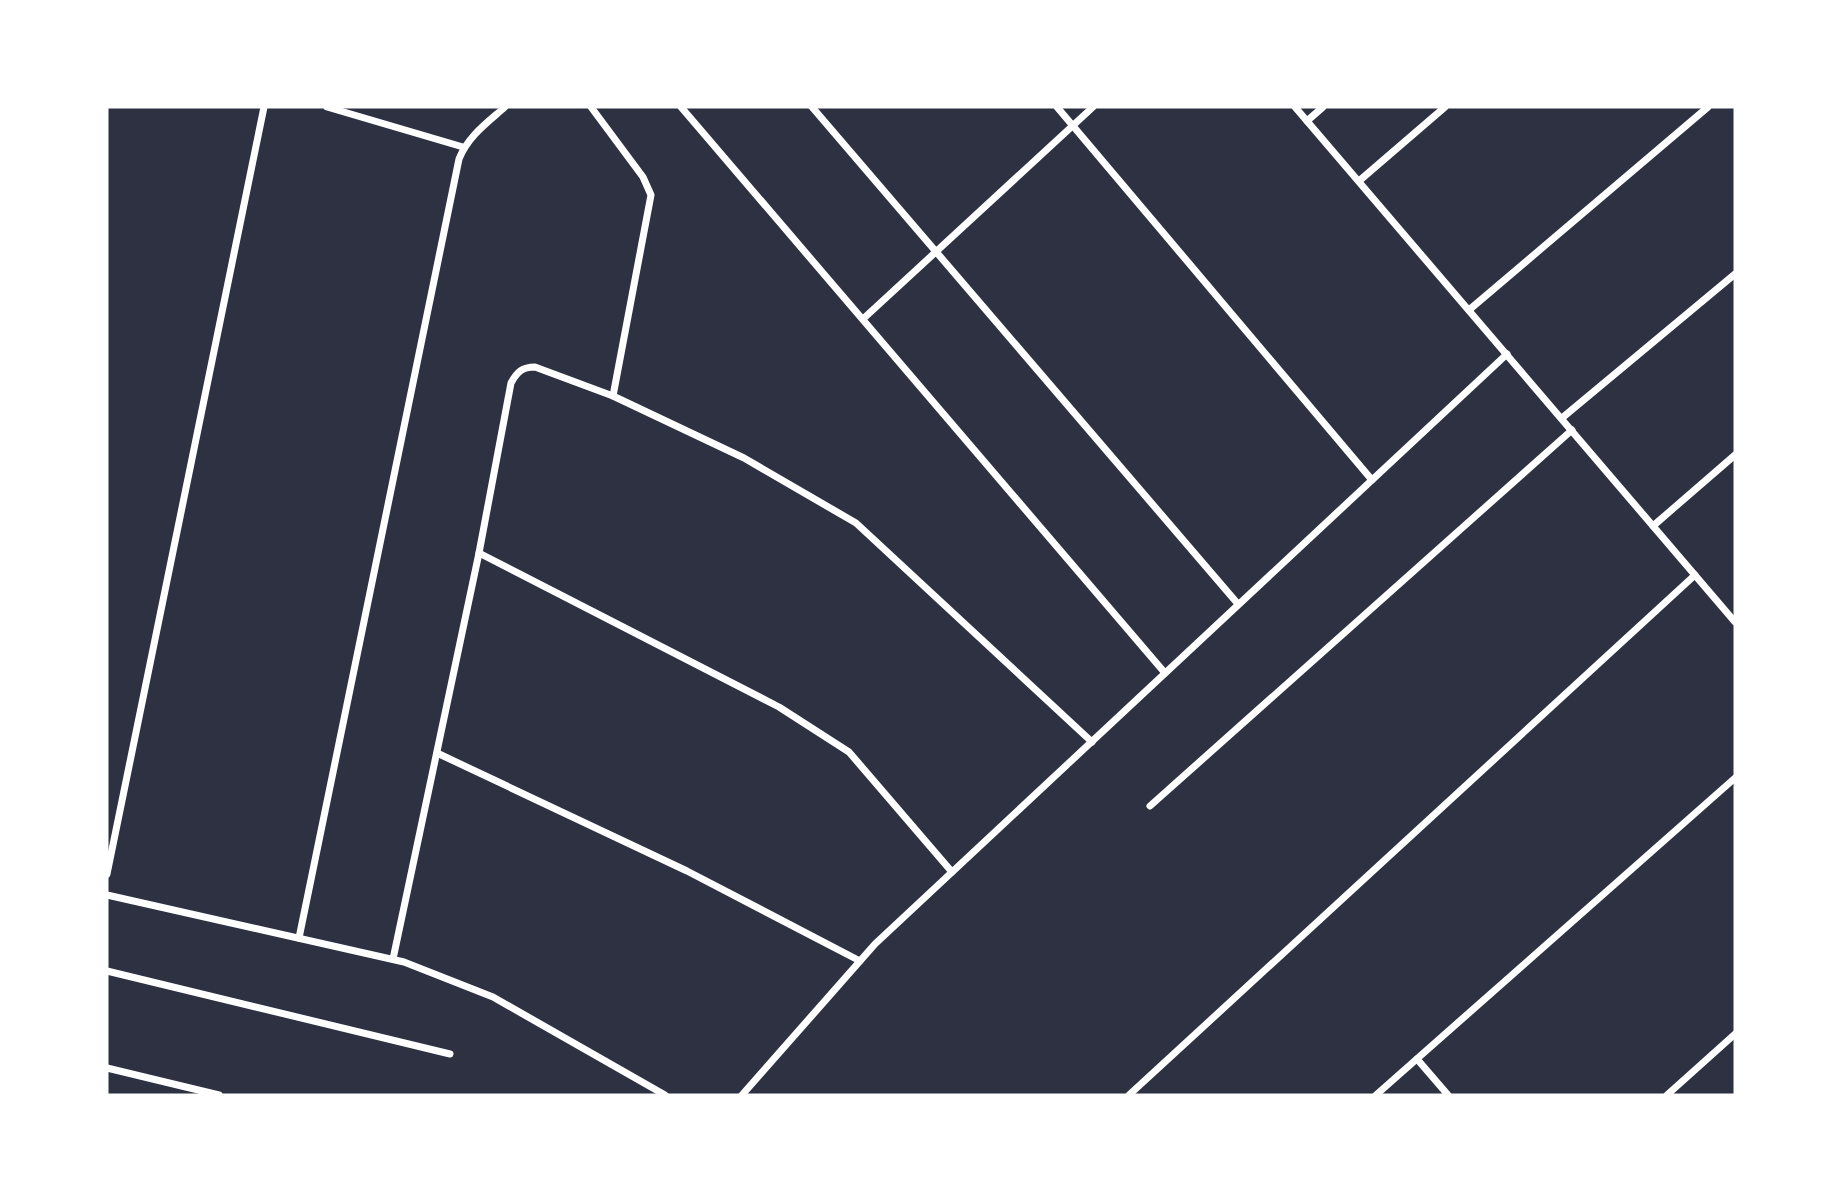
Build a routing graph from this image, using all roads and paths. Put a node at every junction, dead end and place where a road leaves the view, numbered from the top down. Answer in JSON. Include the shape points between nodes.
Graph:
{"nodes":[{"id":1,"x":264,"y":107,"type":"edge"},
{"id":2,"x":327,"y":107,"type":"edge"},
{"id":3,"x":505,"y":107,"type":"edge"},
{"id":4,"x":591,"y":107,"type":"edge"},
{"id":5,"x":681,"y":107,"type":"edge"},
{"id":6,"x":812,"y":107,"type":"edge"},
{"id":7,"x":1057,"y":107,"type":"edge"},
{"id":8,"x":1093,"y":107,"type":"edge"},
{"id":9,"x":1296,"y":107,"type":"edge"},
{"id":10,"x":1323,"y":107,"type":"edge"},
{"id":11,"x":1445,"y":107,"type":"edge"},
{"id":12,"x":1708,"y":107,"type":"edge"},
{"id":13,"x":1307,"y":121,"type":"junction"},
{"id":14,"x":1073,"y":126,"type":"junction"},
{"id":15,"x":463,"y":147,"type":"junction"},
{"id":16,"x":1359,"y":181,"type":"junction"},
{"id":17,"x":936,"y":252,"type":"junction"},
{"id":18,"x":1735,"y":274,"type":"edge"},
{"id":19,"x":1469,"y":310,"type":"junction"},
{"id":20,"x":863,"y":319,"type":"junction"},
{"id":21,"x":1507,"y":354,"type":"junction"},
{"id":22,"x":613,"y":396,"type":"junction"},
{"id":23,"x":1562,"y":418,"type":"junction"},
{"id":24,"x":1572,"y":430,"type":"junction"},
{"id":25,"x":1735,"y":455,"type":"edge"},
{"id":26,"x":1372,"y":480,"type":"junction"},
{"id":27,"x":1653,"y":526,"type":"junction"},
{"id":28,"x":479,"y":554,"type":"junction"},
{"id":29,"x":1695,"y":575,"type":"junction"},
{"id":30,"x":1238,"y":604,"type":"junction"},
{"id":31,"x":1735,"y":622,"type":"edge"},
{"id":32,"x":1165,"y":673,"type":"junction"},
{"id":33,"x":1092,"y":741,"type":"junction"},
{"id":34,"x":437,"y":753,"type":"junction"},
{"id":35,"x":1735,"y":778,"type":"edge"},
{"id":36,"x":1150,"y":806,"type":"dead end"},
{"id":37,"x":951,"y":872,"type":"junction"},
{"id":38,"x":107,"y":874,"type":"edge"},
{"id":39,"x":107,"y":895,"type":"edge"},
{"id":40,"x":299,"y":938,"type":"junction"},
{"id":41,"x":393,"y":959,"type":"junction"},
{"id":42,"x":860,"y":961,"type":"junction"},
{"id":43,"x":107,"y":971,"type":"edge"},
{"id":44,"x":1735,"y":1034,"type":"edge"},
{"id":45,"x":450,"y":1055,"type":"dead end"},
{"id":46,"x":1417,"y":1059,"type":"junction"},
{"id":47,"x":107,"y":1068,"type":"edge"},
{"id":48,"x":219,"y":1095,"type":"edge"},
{"id":49,"x":665,"y":1095,"type":"edge"},
{"id":50,"x":742,"y":1095,"type":"edge"},
{"id":51,"x":1129,"y":1095,"type":"edge"},
{"id":52,"x":1376,"y":1095,"type":"edge"},
{"id":53,"x":1448,"y":1095,"type":"edge"},
{"id":54,"x":1667,"y":1095,"type":"edge"}],
"edges":[{"from":1,"to":38,"type":"street"},
{"from":2,"to":15,"type":"street"},
{"from":3,"to":15,"type":"street"},
{"from":4,"to":22,"type":"street","via":[[643,177],[651,195]]},
{"from":5,"to":20,"type":"street"},
{"from":6,"to":17,"type":"street"},
{"from":7,"to":14,"type":"street"},
{"from":8,"to":14,"type":"street"},
{"from":9,"to":13,"type":"street"},
{"from":10,"to":13,"type":"street"},
{"from":11,"to":16,"type":"street"},
{"from":12,"to":19,"type":"street"},
{"from":13,"to":16,"type":"street"},
{"from":14,"to":17,"type":"street"},
{"from":14,"to":26,"type":"street"},
{"from":15,"to":40,"type":"street"},
{"from":16,"to":19,"type":"street"},
{"from":17,"to":20,"type":"street"},
{"from":17,"to":30,"type":"street"},
{"from":18,"to":23,"type":"street"},
{"from":19,"to":21,"type":"street"},
{"from":20,"to":32,"type":"street"},
{"from":21,"to":23,"type":"street"},
{"from":21,"to":26,"type":"street"},
{"from":22,"to":28,"type":"street","via":[[535,367],[525,367],[515,376]]},
{"from":22,"to":33,"type":"street","via":[[744,458],[856,523]]},
{"from":23,"to":24,"type":"street"},
{"from":24,"to":27,"type":"street"},
{"from":24,"to":36,"type":"street"},
{"from":25,"to":27,"type":"street"},
{"from":26,"to":30,"type":"street"},
{"from":27,"to":29,"type":"street"},
{"from":28,"to":34,"type":"street"},
{"from":28,"to":37,"type":"street","via":[[779,707],[849,752]]},
{"from":29,"to":31,"type":"street"},
{"from":29,"to":51,"type":"street"},
{"from":30,"to":32,"type":"street"},
{"from":32,"to":33,"type":"street"},
{"from":33,"to":37,"type":"street"},
{"from":34,"to":41,"type":"street"},
{"from":34,"to":42,"type":"street","via":[[688,871]]},
{"from":35,"to":46,"type":"street"},
{"from":37,"to":42,"type":"street"},
{"from":39,"to":40,"type":"street"},
{"from":40,"to":41,"type":"street"},
{"from":41,"to":49,"type":"street","via":[[493,997]]},
{"from":42,"to":50,"type":"street"},
{"from":43,"to":45,"type":"street"},
{"from":44,"to":54,"type":"street"},
{"from":46,"to":52,"type":"street"},
{"from":46,"to":53,"type":"street"},
{"from":47,"to":48,"type":"street"}]}
